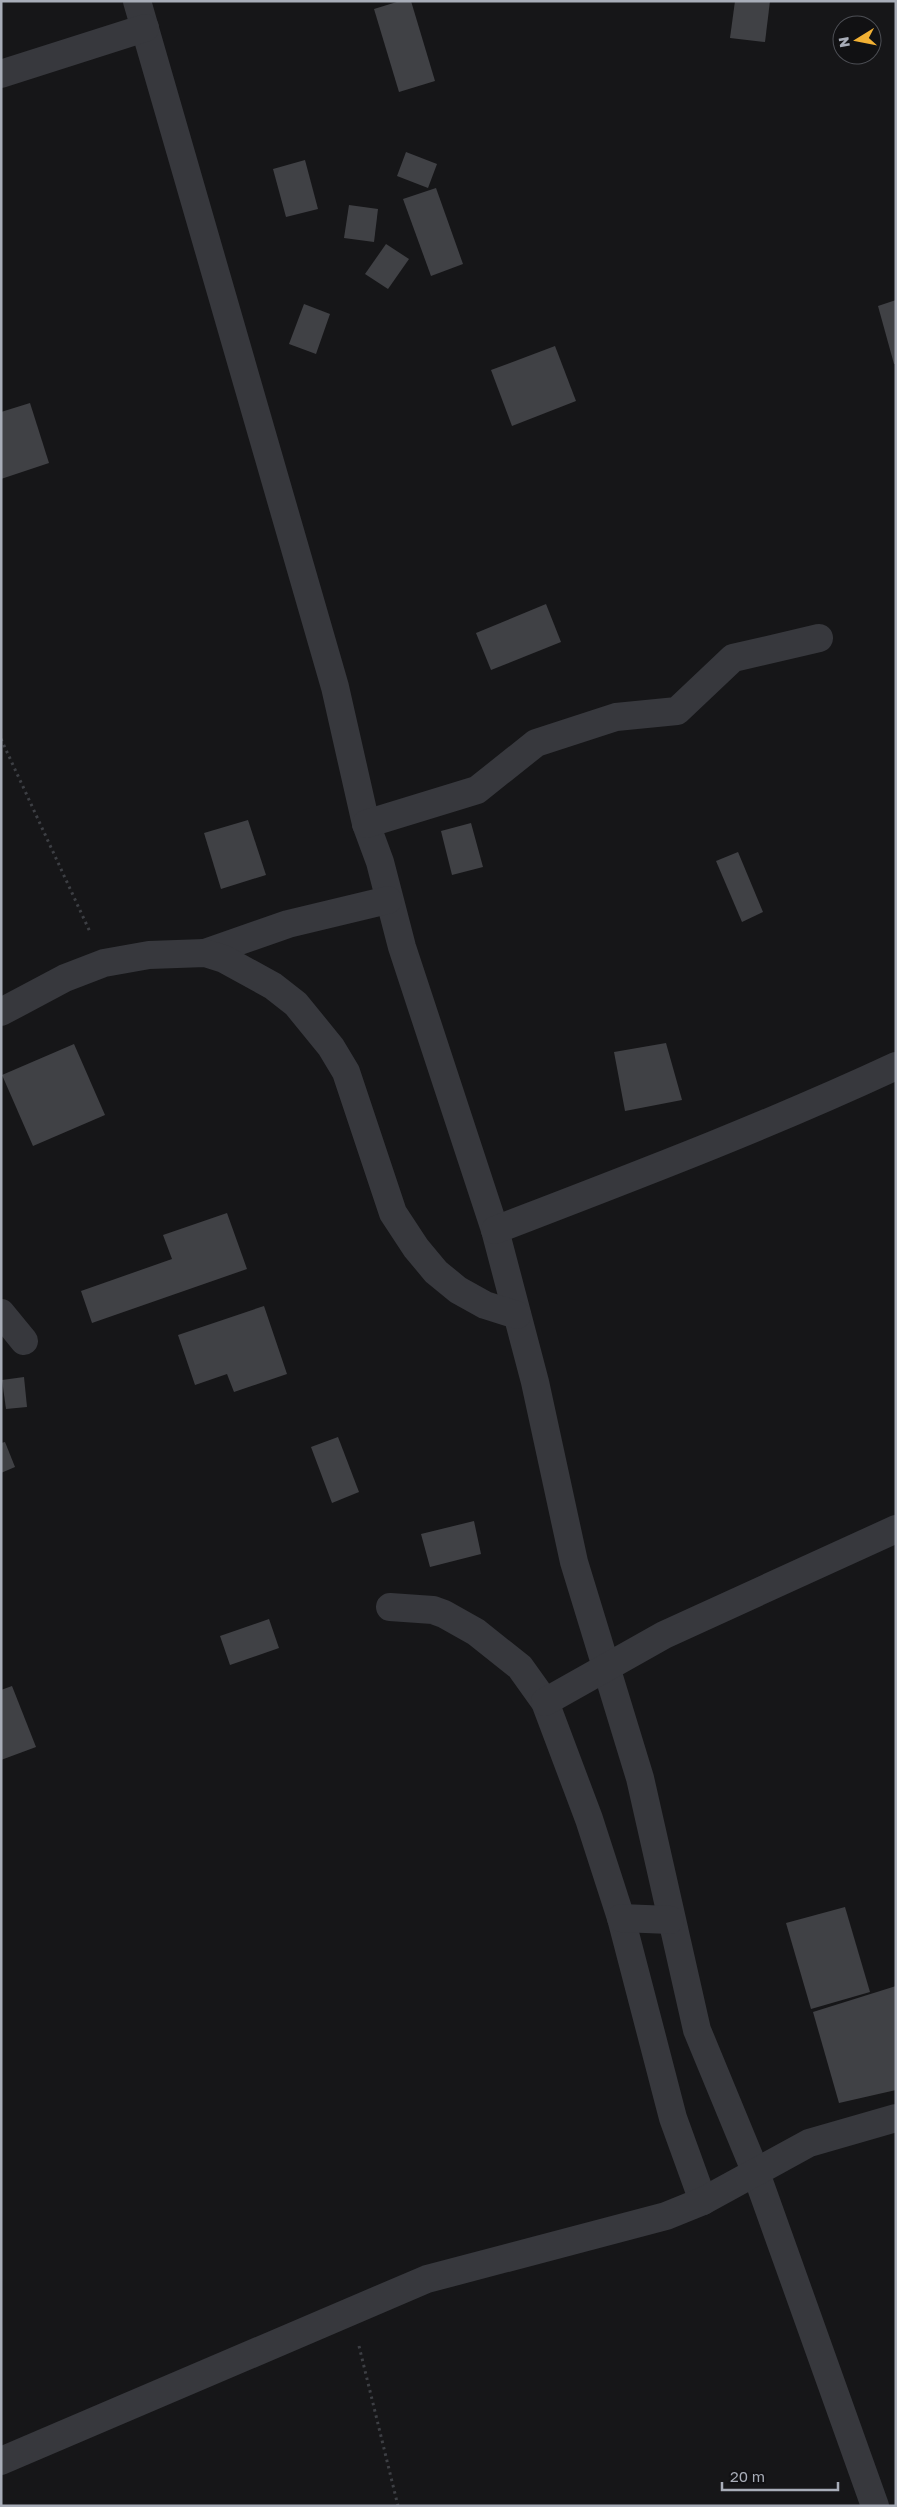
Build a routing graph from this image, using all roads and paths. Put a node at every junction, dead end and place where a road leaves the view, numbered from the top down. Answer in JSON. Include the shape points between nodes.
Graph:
{"nodes":[{"id":1,"x":137,"y":1,"type":"edge"},
{"id":2,"x":145,"y":28,"type":"junction"},
{"id":3,"x":1,"y":74,"type":"edge"},
{"id":4,"x":819,"y":638,"type":"dead end"},
{"id":5,"x":1,"y":739,"type":"edge"},
{"id":6,"x":366,"y":824,"type":"junction"},
{"id":7,"x":388,"y":900,"type":"junction"},
{"id":8,"x":205,"y":953,"type":"junction"},
{"id":9,"x":104,"y":962,"type":"junction"},
{"id":10,"x":1,"y":1012,"type":"edge"},
{"id":11,"x":896,"y":1066,"type":"edge"},
{"id":12,"x":495,"y":1230,"type":"junction"},
{"id":13,"x":1,"y":1313,"type":"edge"},
{"id":14,"x":517,"y":1315,"type":"junction"},
{"id":15,"x":24,"y":1341,"type":"dead end"},
{"id":16,"x":896,"y":1529,"type":"edge"},
{"id":17,"x":390,"y":1607,"type":"dead end"},
{"id":18,"x":608,"y":1666,"type":"junction"},
{"id":19,"x":545,"y":1702,"type":"junction"},
{"id":20,"x":622,"y":1918,"type":"junction"},
{"id":21,"x":670,"y":1920,"type":"junction"},
{"id":22,"x":896,"y":2118,"type":"edge"},
{"id":23,"x":756,"y":2173,"type":"junction"},
{"id":24,"x":703,"y":2201,"type":"junction"},
{"id":25,"x":350,"y":2311,"type":"junction"},
{"id":26,"x":1,"y":2461,"type":"edge"},
{"id":27,"x":398,"y":2506,"type":"edge"},
{"id":28,"x":875,"y":2506,"type":"edge"}],
"edges":[{"from":1,"to":2,"type":"street"},
{"from":2,"to":3,"type":"street"},
{"from":2,"to":6,"type":"street","via":[[335,687]]},
{"from":4,"to":6,"type":"street","via":[[733,658],[678,711],[616,717],[536,743],[477,790]]},
{"from":5,"to":9,"type":"path"},
{"from":6,"to":7,"type":"street","via":[[380,862]]},
{"from":7,"to":8,"type":"street","via":[[288,924]]},
{"from":7,"to":12,"type":"street"},
{"from":8,"to":9,"type":"street","via":[[149,955]]},
{"from":8,"to":14,"type":"street","via":[[224,959],[296,1004],[332,1047],[346,1072],[393,1213],[416,1248],[436,1272],[458,1290],[485,1305]]},
{"from":9,"to":10,"type":"street","via":[[65,978]]},
{"from":11,"to":12,"type":"street","via":[[704,1150]]},
{"from":12,"to":14,"type":"street"},
{"from":13,"to":15,"type":"street"},
{"from":14,"to":18,"type":"street","via":[[536,1382],[574,1562]]},
{"from":16,"to":18,"type":"street","via":[[664,1635]]},
{"from":17,"to":19,"type":"street","via":[[433,1610],[476,1632],[520,1667]]},
{"from":18,"to":19,"type":"street"},
{"from":18,"to":21,"type":"street","via":[[640,1778]]},
{"from":19,"to":20,"type":"street"},
{"from":20,"to":21,"type":"street"},
{"from":20,"to":24,"type":"street","via":[[673,2118]]},
{"from":21,"to":23,"type":"street","via":[[697,2030]]},
{"from":22,"to":23,"type":"street","via":[[809,2143]]},
{"from":23,"to":24,"type":"street"},
{"from":23,"to":28,"type":"street"},
{"from":24,"to":25,"type":"street","via":[[666,2216],[427,2279]]},
{"from":25,"to":26,"type":"street"},
{"from":25,"to":27,"type":"path"}]}
